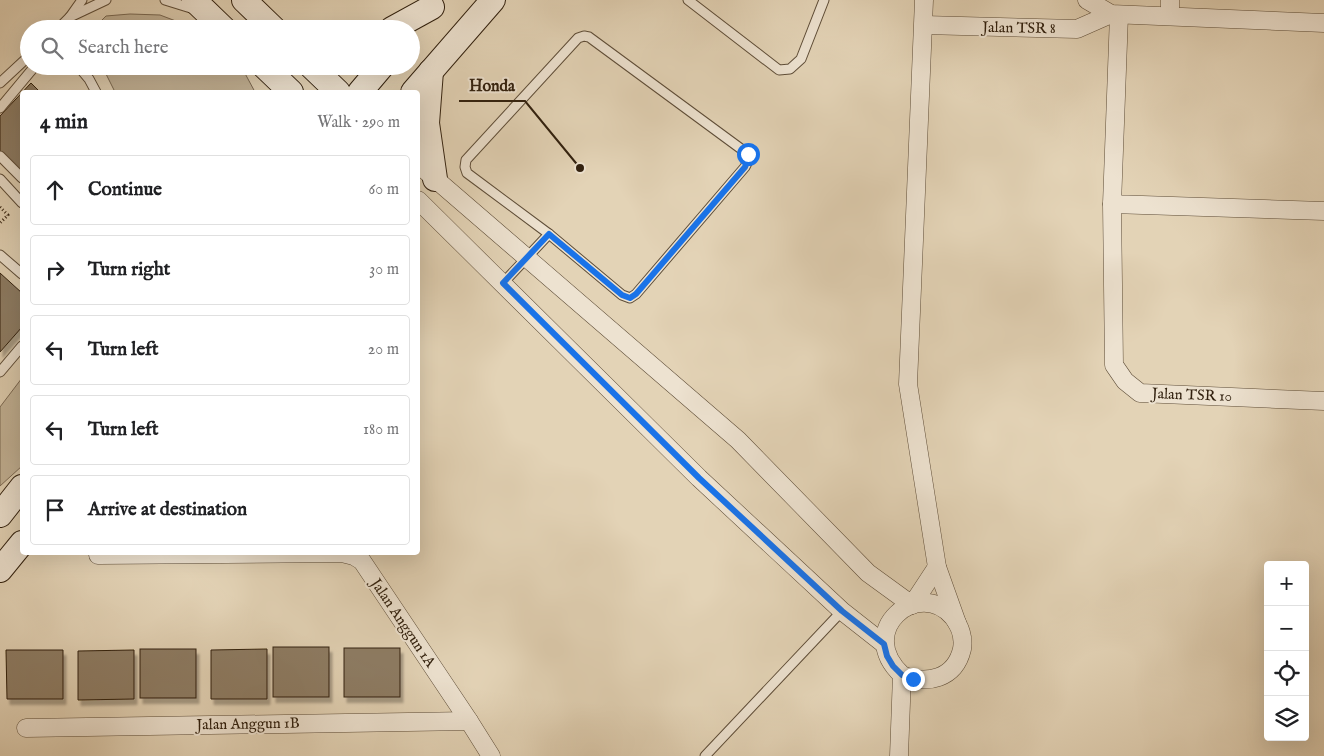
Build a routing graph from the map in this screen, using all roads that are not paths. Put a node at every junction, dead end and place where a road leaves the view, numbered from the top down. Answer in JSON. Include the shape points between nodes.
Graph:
{"nodes":[{"id":1,"x":82,"y":0,"type":"edge"},
{"id":2,"x":106,"y":0,"type":"edge"},
{"id":3,"x":165,"y":0,"type":"edge"},
{"id":4,"x":244,"y":0,"type":"edge"},
{"id":5,"x":493,"y":0,"type":"edge"},
{"id":6,"x":688,"y":0,"type":"edge"},
{"id":7,"x":824,"y":0,"type":"edge"},
{"id":8,"x":924,"y":0,"type":"edge"},
{"id":9,"x":1087,"y":0,"type":"edge"},
{"id":10,"x":435,"y":4,"type":"edge"},
{"id":11,"x":1170,"y":8,"type":"edge"},
{"id":12,"x":209,"y":14,"type":"edge"},
{"id":13,"x":1115,"y":14,"type":"junction"},
{"id":14,"x":70,"y":17,"type":"junction"},
{"id":15,"x":67,"y":20,"type":"edge"},
{"id":16,"x":265,"y":20,"type":"edge"},
{"id":17,"x":407,"y":20,"type":"edge"},
{"id":18,"x":420,"y":22,"type":"edge"},
{"id":19,"x":1324,"y":22,"type":"edge"},
{"id":20,"x":924,"y":25,"type":"junction"},
{"id":21,"x":20,"y":64,"type":"edge"},
{"id":22,"x":431,"y":71,"type":"junction"},
{"id":23,"x":28,"y":75,"type":"edge"},
{"id":24,"x":86,"y":75,"type":"edge"},
{"id":25,"x":260,"y":75,"type":"edge"},
{"id":26,"x":273,"y":75,"type":"edge"},
{"id":27,"x":321,"y":75,"type":"edge"},
{"id":28,"x":374,"y":75,"type":"edge"},
{"id":29,"x":89,"y":79,"type":"junction"},
{"id":30,"x":0,"y":83,"type":"edge"},
{"id":31,"x":87,"y":90,"type":"edge"},
{"id":32,"x":95,"y":90,"type":"edge"},
{"id":33,"x":266,"y":90,"type":"edge"},
{"id":34,"x":289,"y":90,"type":"edge"},
{"id":35,"x":336,"y":90,"type":"edge"},
{"id":36,"x":362,"y":90,"type":"edge"},
{"id":37,"x":415,"y":90,"type":"edge"},
{"id":38,"x":0,"y":108,"type":"edge"},
{"id":39,"x":0,"y":156,"type":"edge"},
{"id":40,"x":420,"y":166,"type":"edge"},
{"id":41,"x":20,"y":176,"type":"edge"},
{"id":42,"x":0,"y":179,"type":"edge"},
{"id":43,"x":435,"y":179,"type":"junction"},
{"id":44,"x":20,"y":201,"type":"edge"},
{"id":45,"x":420,"y":202,"type":"edge"},
{"id":46,"x":1112,"y":204,"type":"junction"},
{"id":47,"x":1324,"y":211,"type":"edge"},
{"id":48,"x":549,"y":234,"type":"junction"},
{"id":49,"x":0,"y":255,"type":"edge"},
{"id":50,"x":526,"y":257,"type":"junction"},
{"id":51,"x":20,"y":272,"type":"edge"},
{"id":52,"x":503,"y":283,"type":"junction"},
{"id":53,"x":20,"y":348,"type":"edge"},
{"id":54,"x":0,"y":372,"type":"edge"},
{"id":55,"x":1324,"y":401,"type":"edge"},
{"id":56,"x":20,"y":490,"type":"edge"},
{"id":57,"x":0,"y":515,"type":"edge"},
{"id":58,"x":20,"y":545,"type":"edge"},
{"id":59,"x":350,"y":555,"type":"edge"},
{"id":60,"x":937,"y":567,"type":"junction"},
{"id":61,"x":0,"y":570,"type":"edge"},
{"id":62,"x":912,"y":605,"type":"junction"},
{"id":63,"x":842,"y":611,"type":"junction"},
{"id":64,"x":957,"y":623,"type":"junction"},
{"id":65,"x":884,"y":644,"type":"junction"},
{"id":66,"x":902,"y":675,"type":"junction"},
{"id":67,"x":469,"y":721,"type":"junction"},
{"id":68,"x":26,"y":728,"type":"dead end"},
{"id":69,"x":491,"y":756,"type":"edge"},
{"id":70,"x":705,"y":756,"type":"edge"},
{"id":71,"x":899,"y":756,"type":"edge"}],
"edges":[{"from":1,"to":14,"type":"lane"},
{"from":2,"to":14,"type":"lane"},
{"from":3,"to":12,"type":"lane"},
{"from":4,"to":16,"type":"street"},
{"from":5,"to":22,"type":"street"},
{"from":6,"to":7,"type":"lane","via":[[778,70],[790,69],[801,59]]},
{"from":8,"to":20,"type":"street"},
{"from":9,"to":13,"type":"street"},
{"from":10,"to":17,"type":"street"},
{"from":10,"to":18,"type":"street"},
{"from":11,"to":13,"type":"street","name":"Jalan TSR 8"},
{"from":11,"to":19,"type":"street","name":"Jalan TSR 8"},
{"from":13,"to":20,"type":"street","name":"Jalan TSR 8","via":[[1077,30]]},
{"from":13,"to":46,"type":"street","name":"Jalan TSR 10"},
{"from":14,"to":15,"type":"lane"},
{"from":20,"to":60,"type":"street","via":[[908,384]]},
{"from":21,"to":30,"type":"lane"},
{"from":22,"to":37,"type":"street"},
{"from":22,"to":43,"type":"street","via":[[426,123]]},
{"from":23,"to":38,"type":"lane"},
{"from":24,"to":29,"type":"lane"},
{"from":25,"to":33,"type":"street"},
{"from":26,"to":34,"type":"street"},
{"from":27,"to":35,"type":"street"},
{"from":28,"to":36,"type":"street"},
{"from":29,"to":31,"type":"lane"},
{"from":29,"to":32,"type":"lane"},
{"from":39,"to":41,"type":"lane"},
{"from":40,"to":43,"type":"street"},
{"from":42,"to":44,"type":"lane"},
{"from":43,"to":50,"type":"street"},
{"from":45,"to":52,"type":"street"},
{"from":46,"to":47,"type":"street"},
{"from":46,"to":55,"type":"street","name":"Jalan TSR 10","via":[[1114,365],[1125,381],[1140,393]]},
{"from":48,"to":48,"type":"lane","via":[[467,173],[466,160],[578,38],[589,37],[748,154],[745,167],[630,298],[622,295]]},
{"from":48,"to":50,"type":"lane"},
{"from":49,"to":51,"type":"lane"},
{"from":50,"to":52,"type":"lane"},
{"from":50,"to":62,"type":"street","via":[[738,440],[868,573]]},
{"from":52,"to":63,"type":"street","via":[[699,478]]},
{"from":53,"to":54,"type":"lane"},
{"from":56,"to":57,"type":"street"},
{"from":58,"to":61,"type":"street"},
{"from":59,"to":67,"type":"street","name":"Jalan Anggun 1A","via":[[362,561]]},
{"from":60,"to":62,"type":"street"},
{"from":60,"to":64,"type":"street"},
{"from":62,"to":64,"type":"street","via":[[938,606]]},
{"from":62,"to":65,"type":"street","via":[[891,620]]},
{"from":63,"to":65,"type":"street"},
{"from":63,"to":70,"type":"lane"},
{"from":64,"to":66,"type":"street","via":[[962,635],[962,648],[949,671],[925,681]]},
{"from":65,"to":66,"type":"street","via":[[887,656]]},
{"from":66,"to":71,"type":"street"},
{"from":67,"to":68,"type":"street","name":"Jalan Anggun 1B"},
{"from":67,"to":69,"type":"street","name":"Jalan Anggun 1A"}]}
